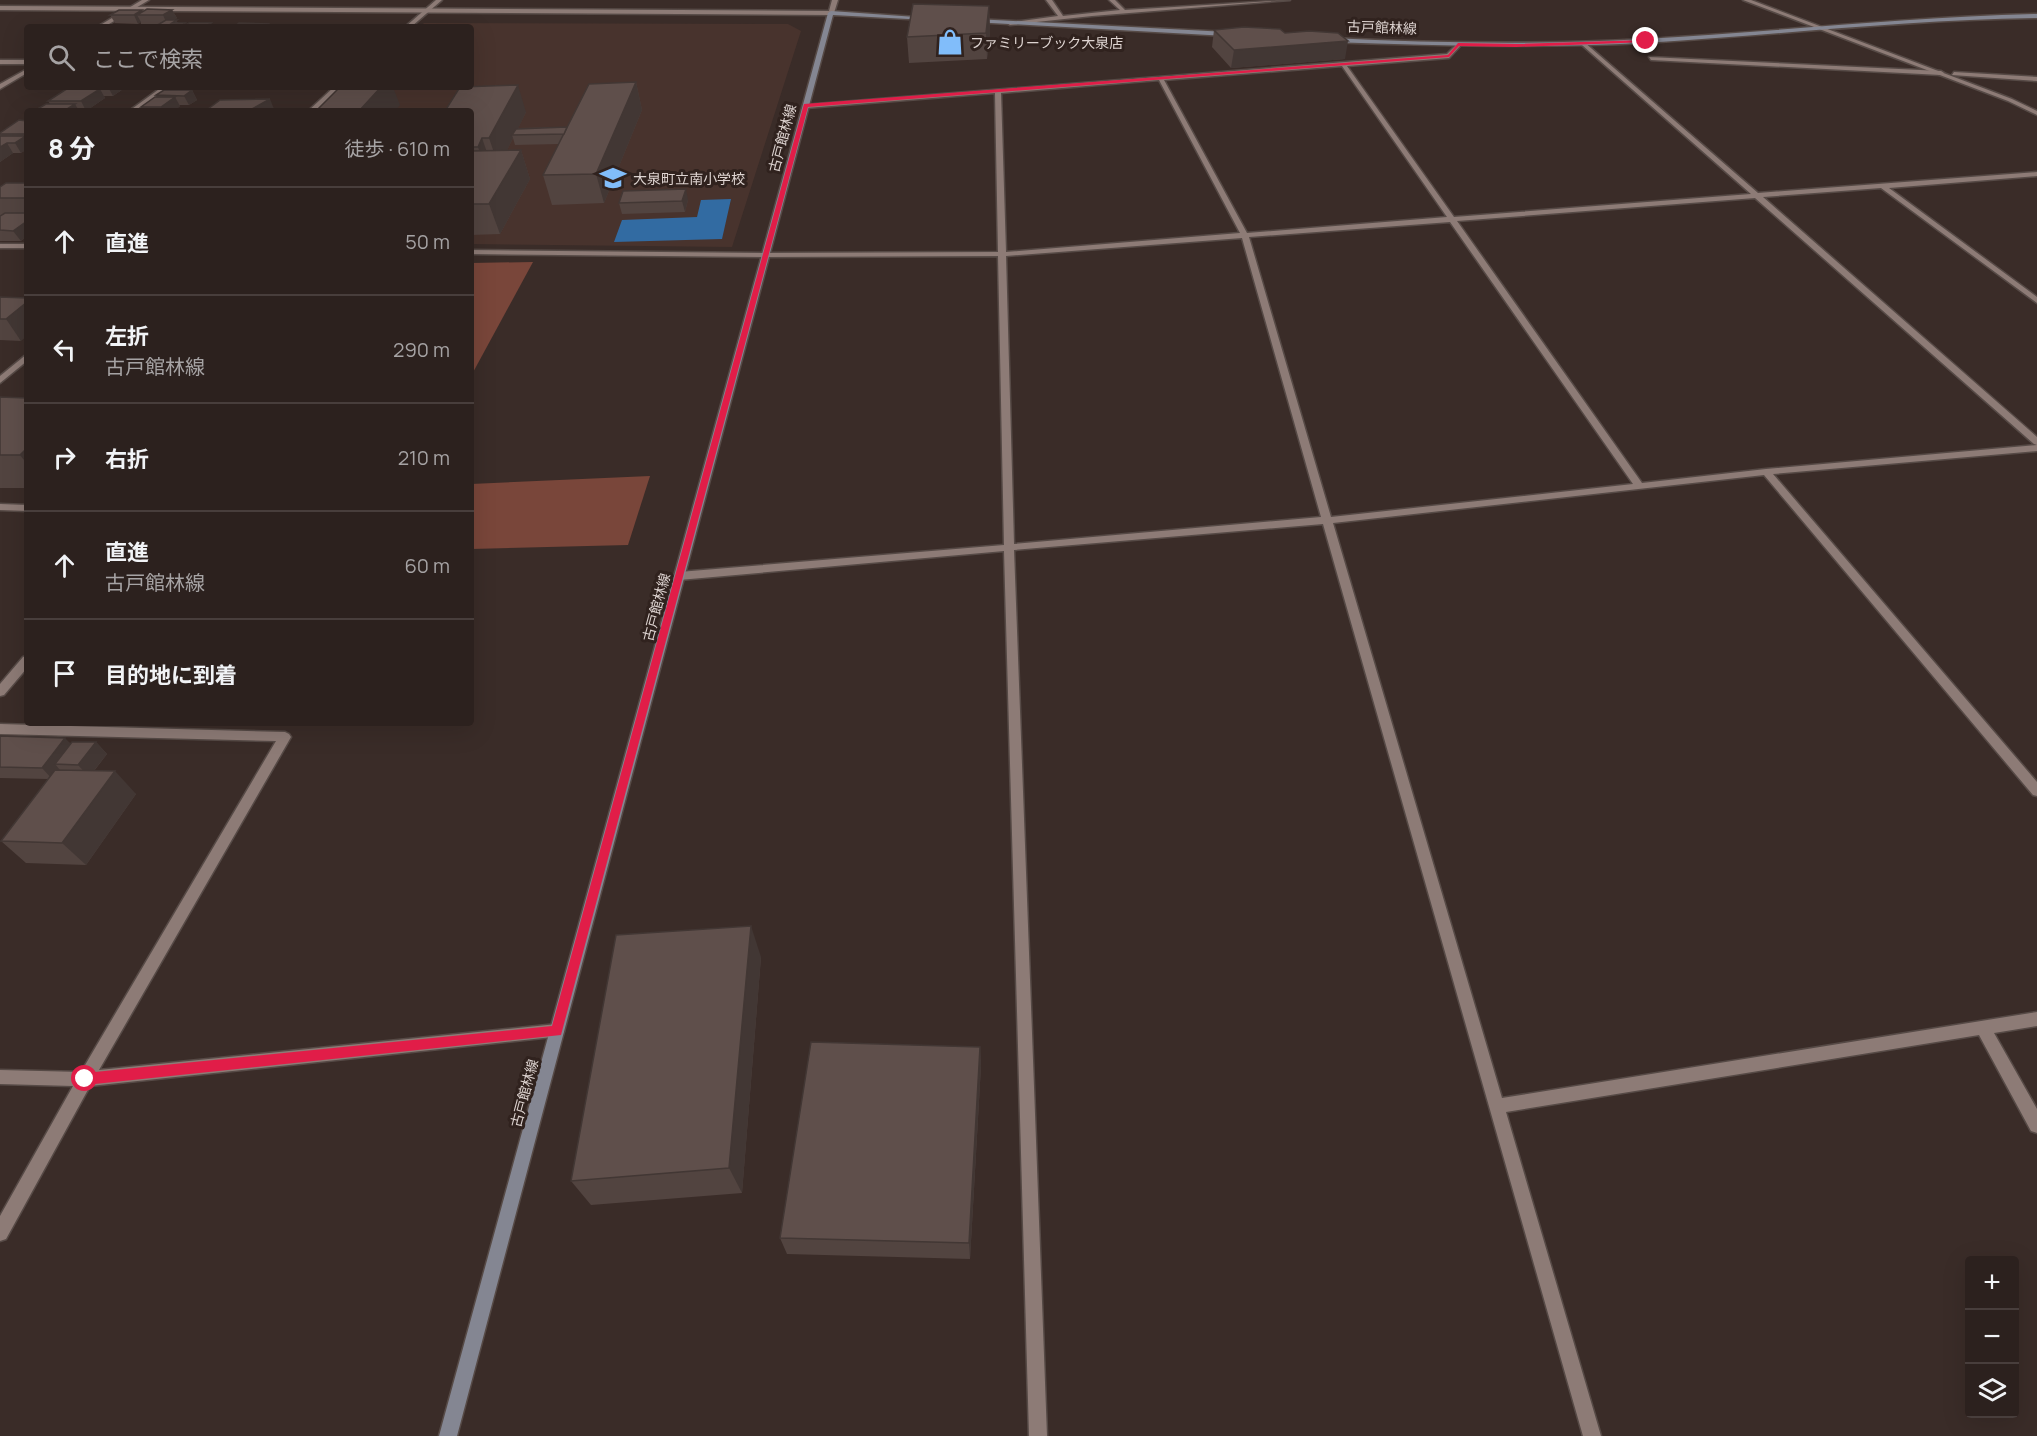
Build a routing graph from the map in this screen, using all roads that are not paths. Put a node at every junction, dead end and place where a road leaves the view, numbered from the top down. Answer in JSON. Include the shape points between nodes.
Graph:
{"nodes":[{"id":1,"x":146,"y":0,"type":"edge"},
{"id":2,"x":440,"y":0,"type":"edge"},
{"id":3,"x":835,"y":0,"type":"edge"},
{"id":4,"x":1049,"y":0,"type":"edge"},
{"id":5,"x":1112,"y":0,"type":"edge"},
{"id":6,"x":1275,"y":0,"type":"edge"},
{"id":7,"x":1287,"y":0,"type":"edge"},
{"id":8,"x":1746,"y":0,"type":"edge"},
{"id":9,"x":0,"y":8,"type":"edge"},
{"id":10,"x":132,"y":8,"type":"junction"},
{"id":11,"x":430,"y":9,"type":"junction"},
{"id":12,"x":1124,"y":12,"type":"junction"},
{"id":13,"x":831,"y":13,"type":"junction"},
{"id":14,"x":2037,"y":16,"type":"edge"},
{"id":15,"x":1062,"y":18,"type":"junction"},
{"id":16,"x":938,"y":19,"type":"edge"},
{"id":17,"x":962,"y":20,"type":"edge"},
{"id":18,"x":1010,"y":23,"type":"junction"},
{"id":19,"x":105,"y":24,"type":"edge"},
{"id":20,"x":412,"y":24,"type":"edge"},
{"id":21,"x":1820,"y":28,"type":"junction"},
{"id":22,"x":1234,"y":34,"type":"edge"},
{"id":23,"x":1328,"y":39,"type":"edge"},
{"id":24,"x":1584,"y":44,"type":"junction"},
{"id":25,"x":1458,"y":45,"type":"junction"},
{"id":26,"x":1650,"y":58,"type":"dead end"},
{"id":27,"x":0,"y":62,"type":"edge"},
{"id":28,"x":24,"y":62,"type":"edge"},
{"id":29,"x":1343,"y":64,"type":"junction"},
{"id":30,"x":24,"y":72,"type":"edge"},
{"id":31,"x":1941,"y":73,"type":"junction"},
{"id":32,"x":1161,"y":78,"type":"junction"},
{"id":33,"x":2037,"y":78,"type":"edge"},
{"id":34,"x":0,"y":87,"type":"edge"},
{"id":35,"x":162,"y":90,"type":"edge"},
{"id":36,"x":334,"y":90,"type":"edge"},
{"id":37,"x":998,"y":91,"type":"junction"},
{"id":38,"x":806,"y":105,"type":"junction"},
{"id":39,"x":136,"y":108,"type":"edge"},
{"id":40,"x":314,"y":108,"type":"edge"},
{"id":41,"x":2037,"y":113,"type":"edge"},
{"id":42,"x":2037,"y":174,"type":"edge"},
{"id":43,"x":1882,"y":186,"type":"junction"},
{"id":44,"x":1756,"y":196,"type":"junction"},
{"id":45,"x":1452,"y":219,"type":"junction"},
{"id":46,"x":1245,"y":236,"type":"junction"},
{"id":47,"x":0,"y":246,"type":"edge"},
{"id":48,"x":24,"y":246,"type":"edge"},
{"id":49,"x":474,"y":252,"type":"edge"},
{"id":50,"x":1003,"y":254,"type":"junction"},
{"id":51,"x":766,"y":255,"type":"junction"},
{"id":52,"x":2037,"y":301,"type":"edge"},
{"id":53,"x":24,"y":360,"type":"edge"},
{"id":54,"x":0,"y":380,"type":"edge"},
{"id":55,"x":2037,"y":441,"type":"edge"},
{"id":56,"x":2037,"y":448,"type":"edge"},
{"id":57,"x":1766,"y":472,"type":"junction"},
{"id":58,"x":1639,"y":485,"type":"junction"},
{"id":59,"x":0,"y":507,"type":"edge"},
{"id":60,"x":24,"y":508,"type":"edge"},
{"id":61,"x":1329,"y":520,"type":"junction"},
{"id":62,"x":1010,"y":548,"type":"junction"},
{"id":63,"x":680,"y":576,"type":"junction"},
{"id":64,"x":24,"y":664,"type":"edge"},
{"id":65,"x":0,"y":692,"type":"edge"},
{"id":66,"x":0,"y":729,"type":"edge"},
{"id":67,"x":2037,"y":791,"type":"edge"},
{"id":68,"x":2037,"y":1019,"type":"edge"},
{"id":69,"x":1983,"y":1028,"type":"junction"},
{"id":70,"x":557,"y":1031,"type":"junction"},
{"id":71,"x":0,"y":1077,"type":"edge"},
{"id":72,"x":85,"y":1079,"type":"junction"},
{"id":73,"x":1497,"y":1106,"type":"junction"},
{"id":74,"x":2037,"y":1125,"type":"edge"},
{"id":75,"x":0,"y":1233,"type":"edge"},
{"id":76,"x":448,"y":1436,"type":"edge"},
{"id":77,"x":1038,"y":1436,"type":"edge"},
{"id":78,"x":1592,"y":1436,"type":"edge"}],
"edges":[{"from":1,"to":10,"type":"street"},
{"from":2,"to":11,"type":"street"},
{"from":3,"to":13,"type":"street"},
{"from":4,"to":15,"type":"street"},
{"from":5,"to":12,"type":"street"},
{"from":6,"to":7,"type":"street"},
{"from":6,"to":12,"type":"street"},
{"from":8,"to":21,"type":"street"},
{"from":9,"to":10,"type":"street"},
{"from":10,"to":11,"type":"street"},
{"from":10,"to":19,"type":"street"},
{"from":11,"to":13,"type":"street"},
{"from":11,"to":20,"type":"street"},
{"from":12,"to":15,"type":"street"},
{"from":13,"to":16,"type":"main road"},
{"from":13,"to":38,"type":"main road","name":"古戸館林線"},
{"from":14,"to":21,"type":"main road","name":"古戸館林線"},
{"from":15,"to":18,"type":"street"},
{"from":17,"to":18,"type":"main road"},
{"from":18,"to":22,"type":"main road"},
{"from":21,"to":24,"type":"main road","name":"古戸館林線"},
{"from":21,"to":31,"type":"street"},
{"from":23,"to":25,"type":"main road","name":"古戸館林線"},
{"from":24,"to":25,"type":"main road","name":"古戸館林線"},
{"from":24,"to":44,"type":"street"},
{"from":25,"to":29,"type":"street","via":[[1449,56]]},
{"from":26,"to":31,"type":"street"},
{"from":27,"to":28,"type":"street"},
{"from":29,"to":32,"type":"street"},
{"from":29,"to":45,"type":"street"},
{"from":30,"to":34,"type":"street"},
{"from":31,"to":33,"type":"street"},
{"from":31,"to":41,"type":"street"},
{"from":32,"to":37,"type":"street"},
{"from":32,"to":46,"type":"street"},
{"from":35,"to":39,"type":"street"},
{"from":36,"to":40,"type":"street"},
{"from":37,"to":38,"type":"street"},
{"from":37,"to":50,"type":"street"},
{"from":38,"to":51,"type":"main road","name":"古戸館林線"},
{"from":42,"to":43,"type":"street"},
{"from":43,"to":44,"type":"street"},
{"from":43,"to":52,"type":"street"},
{"from":44,"to":45,"type":"street"},
{"from":44,"to":55,"type":"street"},
{"from":45,"to":46,"type":"street"},
{"from":45,"to":58,"type":"street"},
{"from":46,"to":50,"type":"street"},
{"from":46,"to":61,"type":"street"},
{"from":47,"to":48,"type":"street"},
{"from":49,"to":51,"type":"street"},
{"from":50,"to":51,"type":"street"},
{"from":50,"to":62,"type":"street"},
{"from":51,"to":63,"type":"main road","name":"古戸館林線"},
{"from":53,"to":54,"type":"street"},
{"from":56,"to":57,"type":"street"},
{"from":57,"to":58,"type":"street"},
{"from":57,"to":67,"type":"street"},
{"from":58,"to":61,"type":"street"},
{"from":59,"to":60,"type":"street"},
{"from":61,"to":62,"type":"street"},
{"from":61,"to":73,"type":"street"},
{"from":62,"to":63,"type":"street"},
{"from":62,"to":77,"type":"street"},
{"from":63,"to":70,"type":"main road","name":"古戸館林線"},
{"from":64,"to":65,"type":"street"},
{"from":66,"to":72,"type":"street","via":[[285,737]]},
{"from":68,"to":69,"type":"street"},
{"from":69,"to":73,"type":"street"},
{"from":69,"to":74,"type":"street"},
{"from":70,"to":72,"type":"street"},
{"from":70,"to":76,"type":"main road","name":"古戸館林線"},
{"from":71,"to":72,"type":"street"},
{"from":72,"to":75,"type":"street"},
{"from":73,"to":78,"type":"street"}]}
